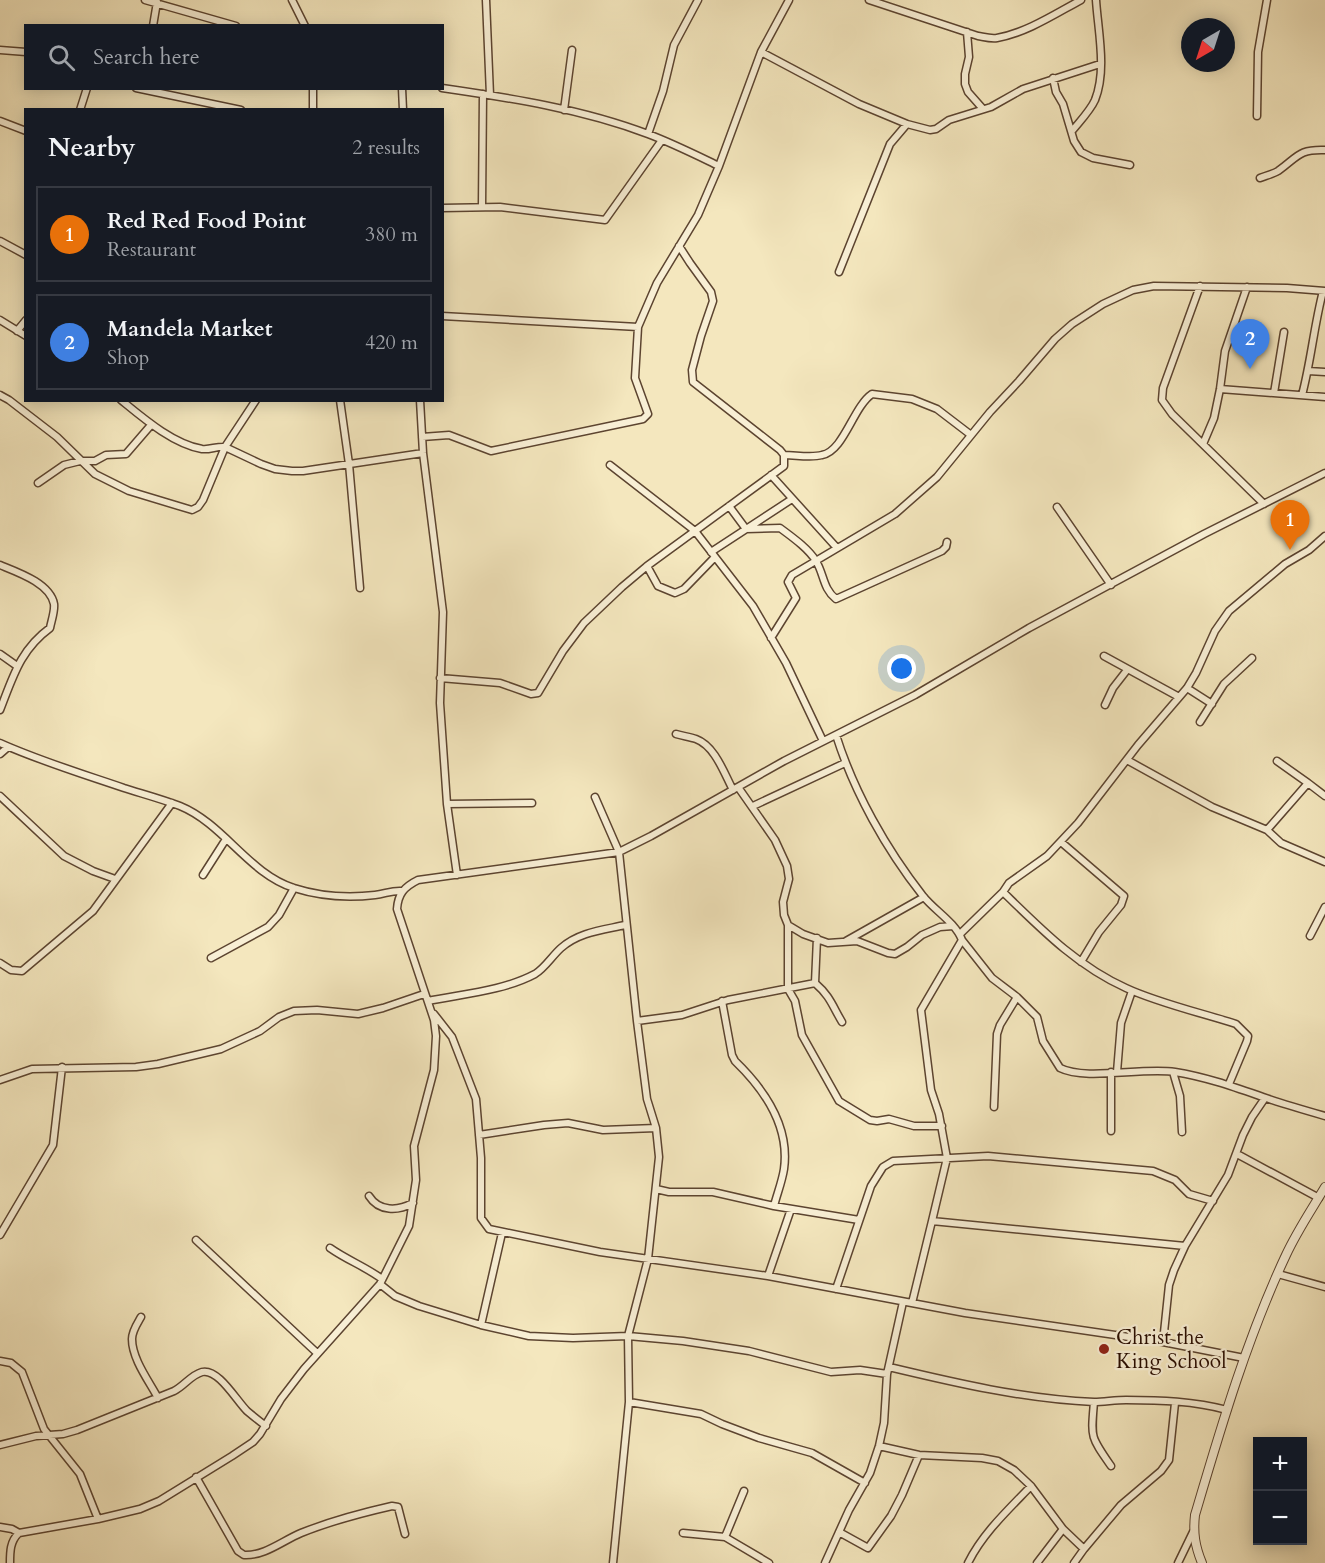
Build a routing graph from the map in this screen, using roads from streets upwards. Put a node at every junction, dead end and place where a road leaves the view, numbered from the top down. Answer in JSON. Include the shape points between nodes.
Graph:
{"nodes":[{"id":1,"x":145,"y":0,"type":"edge"},
{"id":2,"x":292,"y":0,"type":"edge"},
{"id":3,"x":486,"y":0,"type":"edge"},
{"id":4,"x":698,"y":0,"type":"edge"},
{"id":5,"x":789,"y":0,"type":"edge"},
{"id":6,"x":869,"y":0,"type":"edge"},
{"id":7,"x":1081,"y":0,"type":"edge"},
{"id":8,"x":1096,"y":0,"type":"edge"},
{"id":9,"x":1267,"y":0,"type":"edge"},
{"id":10,"x":157,"y":2,"type":"junction"},
{"id":11,"x":153,"y":24,"type":"edge"},
{"id":12,"x":229,"y":24,"type":"edge"},
{"id":13,"x":304,"y":24,"type":"edge"},
{"id":14,"x":966,"y":32,"type":"junction"},
{"id":15,"x":0,"y":50,"type":"edge"},
{"id":16,"x":572,"y":50,"type":"dead end"},
{"id":17,"x":24,"y":52,"type":"edge"},
{"id":18,"x":761,"y":52,"type":"junction"},
{"id":19,"x":1100,"y":64,"type":"junction"},
{"id":20,"x":1053,"y":78,"type":"junction"},
{"id":21,"x":444,"y":88,"type":"edge"},
{"id":22,"x":86,"y":90,"type":"edge"},
{"id":23,"x":150,"y":90,"type":"edge"},
{"id":24,"x":314,"y":90,"type":"edge"},
{"id":25,"x":402,"y":90,"type":"edge"},
{"id":26,"x":483,"y":94,"type":"junction"},
{"id":27,"x":490,"y":95,"type":"junction"},
{"id":28,"x":81,"y":108,"type":"edge"},
{"id":29,"x":232,"y":108,"type":"edge"},
{"id":30,"x":313,"y":108,"type":"edge"},
{"id":31,"x":403,"y":108,"type":"edge"},
{"id":32,"x":983,"y":109,"type":"junction"},
{"id":33,"x":564,"y":110,"type":"junction"},
{"id":34,"x":1257,"y":116,"type":"dead end"},
{"id":35,"x":0,"y":121,"type":"edge"},
{"id":36,"x":907,"y":124,"type":"junction"},
{"id":37,"x":24,"y":130,"type":"edge"},
{"id":38,"x":1072,"y":131,"type":"junction"},
{"id":39,"x":648,"y":134,"type":"junction"},
{"id":40,"x":662,"y":140,"type":"junction"},
{"id":41,"x":1325,"y":150,"type":"edge"},
{"id":42,"x":1130,"y":165,"type":"dead end"},
{"id":43,"x":719,"y":166,"type":"junction"},
{"id":44,"x":1260,"y":178,"type":"dead end"},
{"id":45,"x":482,"y":206,"type":"junction"},
{"id":46,"x":444,"y":208,"type":"edge"},
{"id":47,"x":0,"y":241,"type":"edge"},
{"id":48,"x":679,"y":246,"type":"junction"},
{"id":49,"x":24,"y":254,"type":"edge"},
{"id":50,"x":839,"y":272,"type":"dead end"},
{"id":51,"x":1200,"y":286,"type":"junction"},
{"id":52,"x":1247,"y":287,"type":"junction"},
{"id":53,"x":1324,"y":291,"type":"edge"},
{"id":54,"x":444,"y":316,"type":"edge"},
{"id":55,"x":0,"y":320,"type":"edge"},
{"id":56,"x":24,"y":322,"type":"edge"},
{"id":57,"x":638,"y":327,"type":"junction"},
{"id":58,"x":17,"y":331,"type":"junction"},
{"id":59,"x":1284,"y":332,"type":"dead end"},
{"id":60,"x":24,"y":335,"type":"edge"},
{"id":61,"x":1308,"y":371,"type":"junction"},
{"id":62,"x":1325,"y":372,"type":"edge"},
{"id":63,"x":1220,"y":390,"type":"junction"},
{"id":64,"x":1274,"y":393,"type":"junction"},
{"id":65,"x":0,"y":395,"type":"edge"},
{"id":66,"x":1302,"y":396,"type":"junction"},
{"id":67,"x":1325,"y":397,"type":"edge"},
{"id":68,"x":123,"y":402,"type":"edge"},
{"id":69,"x":255,"y":402,"type":"edge"},
{"id":70,"x":340,"y":402,"type":"edge"},
{"id":71,"x":420,"y":402,"type":"edge"},
{"id":72,"x":151,"y":425,"type":"junction"},
{"id":73,"x":971,"y":435,"type":"junction"},
{"id":74,"x":422,"y":436,"type":"junction"},
{"id":75,"x":1203,"y":444,"type":"junction"},
{"id":76,"x":225,"y":447,"type":"junction"},
{"id":77,"x":423,"y":453,"type":"junction"},
{"id":78,"x":784,"y":455,"type":"junction"},
{"id":79,"x":80,"y":461,"type":"junction"},
{"id":80,"x":349,"y":464,"type":"junction"},
{"id":81,"x":610,"y":465,"type":"dead end"},
{"id":82,"x":1325,"y":473,"type":"edge"},
{"id":83,"x":771,"y":476,"type":"junction"},
{"id":84,"x":38,"y":483,"type":"dead end"},
{"id":85,"x":792,"y":499,"type":"junction"},
{"id":86,"x":1264,"y":504,"type":"junction"},
{"id":87,"x":729,"y":506,"type":"junction"},
{"id":88,"x":1057,"y":507,"type":"dead end"},
{"id":89,"x":746,"y":529,"type":"junction"},
{"id":90,"x":695,"y":531,"type":"junction"},
{"id":91,"x":1325,"y":536,"type":"edge"},
{"id":92,"x":947,"y":542,"type":"dead end"},
{"id":93,"x":837,"y":548,"type":"junction"},
{"id":94,"x":713,"y":555,"type":"junction"},
{"id":95,"x":816,"y":560,"type":"junction"},
{"id":96,"x":0,"y":565,"type":"edge"},
{"id":97,"x":647,"y":566,"type":"junction"},
{"id":98,"x":1111,"y":585,"type":"junction"},
{"id":99,"x":360,"y":588,"type":"dead end"},
{"id":100,"x":771,"y":638,"type":"junction"},
{"id":101,"x":0,"y":654,"type":"edge"},
{"id":102,"x":1104,"y":656,"type":"dead end"},
{"id":103,"x":1252,"y":658,"type":"dead end"},
{"id":104,"x":17,"y":666,"type":"junction"},
{"id":105,"x":1127,"y":670,"type":"junction"},
{"id":106,"x":440,"y":678,"type":"junction"},
{"id":107,"x":1187,"y":688,"type":"junction"},
{"id":108,"x":1179,"y":697,"type":"junction"},
{"id":109,"x":1212,"y":704,"type":"junction"},
{"id":110,"x":1105,"y":705,"type":"dead end"},
{"id":111,"x":0,"y":710,"type":"edge"},
{"id":112,"x":1200,"y":722,"type":"dead end"},
{"id":113,"x":676,"y":734,"type":"dead end"},
{"id":114,"x":836,"y":735,"type":"junction"},
{"id":115,"x":823,"y":741,"type":"junction"},
{"id":116,"x":0,"y":743,"type":"edge"},
{"id":117,"x":8,"y":747,"type":"junction"},
{"id":118,"x":0,"y":754,"type":"edge"},
{"id":119,"x":1127,"y":759,"type":"junction"},
{"id":120,"x":1276,"y":761,"type":"dead end"},
{"id":121,"x":845,"y":763,"type":"junction"},
{"id":122,"x":1308,"y":783,"type":"junction"},
{"id":123,"x":736,"y":788,"type":"junction"},
{"id":124,"x":0,"y":796,"type":"edge"},
{"id":125,"x":1325,"y":796,"type":"edge"},
{"id":126,"x":595,"y":797,"type":"dead end"},
{"id":127,"x":172,"y":803,"type":"junction"},
{"id":128,"x":532,"y":803,"type":"dead end"},
{"id":129,"x":447,"y":804,"type":"junction"},
{"id":130,"x":753,"y":806,"type":"junction"},
{"id":131,"x":1267,"y":830,"type":"junction"},
{"id":132,"x":226,"y":839,"type":"junction"},
{"id":133,"x":1061,"y":842,"type":"junction"},
{"id":134,"x":619,"y":852,"type":"junction"},
{"id":135,"x":1325,"y":862,"type":"edge"},
{"id":136,"x":203,"y":875,"type":"dead end"},
{"id":137,"x":457,"y":875,"type":"junction"},
{"id":138,"x":115,"y":879,"type":"junction"},
{"id":139,"x":294,"y":888,"type":"junction"},
{"id":140,"x":402,"y":891,"type":"junction"},
{"id":141,"x":1003,"y":892,"type":"junction"},
{"id":142,"x":924,"y":897,"type":"junction"},
{"id":143,"x":1325,"y":907,"type":"edge"},
{"id":144,"x":625,"y":925,"type":"junction"},
{"id":145,"x":788,"y":925,"type":"junction"},
{"id":146,"x":954,"y":927,"type":"junction"},
{"id":147,"x":1310,"y":936,"type":"dead end"},
{"id":148,"x":961,"y":937,"type":"junction"},
{"id":149,"x":816,"y":938,"type":"junction"},
{"id":150,"x":843,"y":942,"type":"junction"},
{"id":151,"x":211,"y":958,"type":"dead end"},
{"id":152,"x":1081,"y":962,"type":"junction"},
{"id":153,"x":0,"y":963,"type":"edge"},
{"id":154,"x":814,"y":983,"type":"junction"},
{"id":155,"x":788,"y":989,"type":"junction"},
{"id":156,"x":1132,"y":991,"type":"junction"},
{"id":157,"x":424,"y":994,"type":"junction"},
{"id":158,"x":1017,"y":997,"type":"junction"},
{"id":159,"x":428,"y":1001,"type":"junction"},
{"id":160,"x":722,"y":1001,"type":"junction"},
{"id":161,"x":430,"y":1010,"type":"junction"},
{"id":162,"x":637,"y":1021,"type":"junction"},
{"id":163,"x":843,"y":1022,"type":"dead end"},
{"id":164,"x":62,"y":1067,"type":"junction"},
{"id":165,"x":1114,"y":1072,"type":"junction"},
{"id":166,"x":1173,"y":1072,"type":"junction"},
{"id":167,"x":0,"y":1080,"type":"edge"},
{"id":168,"x":1229,"y":1084,"type":"junction"},
{"id":169,"x":1265,"y":1098,"type":"junction"},
{"id":170,"x":994,"y":1107,"type":"dead end"},
{"id":171,"x":1325,"y":1116,"type":"edge"},
{"id":172,"x":942,"y":1126,"type":"junction"},
{"id":173,"x":657,"y":1128,"type":"junction"},
{"id":174,"x":1111,"y":1131,"type":"dead end"},
{"id":175,"x":1182,"y":1132,"type":"dead end"},
{"id":176,"x":479,"y":1135,"type":"junction"},
{"id":177,"x":1237,"y":1154,"type":"junction"},
{"id":178,"x":947,"y":1158,"type":"junction"},
{"id":179,"x":1325,"y":1187,"type":"edge"},
{"id":180,"x":656,"y":1189,"type":"junction"},
{"id":181,"x":369,"y":1196,"type":"dead end"},
{"id":182,"x":1318,"y":1198,"type":"junction"},
{"id":183,"x":1213,"y":1201,"type":"junction"},
{"id":184,"x":413,"y":1203,"type":"junction"},
{"id":185,"x":774,"y":1206,"type":"junction"},
{"id":186,"x":791,"y":1209,"type":"junction"},
{"id":187,"x":859,"y":1220,"type":"junction"},
{"id":188,"x":932,"y":1221,"type":"junction"},
{"id":189,"x":502,"y":1233,"type":"junction"},
{"id":190,"x":0,"y":1235,"type":"edge"},
{"id":191,"x":196,"y":1240,"type":"dead end"},
{"id":192,"x":1185,"y":1246,"type":"junction"},
{"id":193,"x":330,"y":1248,"type":"dead end"},
{"id":194,"x":648,"y":1259,"type":"junction"},
{"id":195,"x":1278,"y":1274,"type":"junction"},
{"id":196,"x":768,"y":1276,"type":"junction"},
{"id":197,"x":381,"y":1282,"type":"junction"},
{"id":198,"x":1325,"y":1287,"type":"edge"},
{"id":199,"x":836,"y":1289,"type":"junction"},
{"id":200,"x":903,"y":1302,"type":"junction"},
{"id":201,"x":912,"y":1303,"type":"junction"},
{"id":202,"x":141,"y":1317,"type":"dead end"},
{"id":203,"x":481,"y":1325,"type":"junction"},
{"id":204,"x":628,"y":1336,"type":"junction"},
{"id":205,"x":1163,"y":1342,"type":"junction"},
{"id":206,"x":317,"y":1353,"type":"junction"},
{"id":207,"x":1244,"y":1358,"type":"junction"},
{"id":208,"x":0,"y":1361,"type":"edge"},
{"id":209,"x":888,"y":1370,"type":"junction"},
{"id":210,"x":158,"y":1398,"type":"junction"},
{"id":211,"x":629,"y":1402,"type":"junction"},
{"id":212,"x":1095,"y":1402,"type":"junction"},
{"id":213,"x":1175,"y":1403,"type":"junction"},
{"id":214,"x":1227,"y":1410,"type":"junction"},
{"id":215,"x":266,"y":1425,"type":"junction"},
{"id":216,"x":47,"y":1435,"type":"junction"},
{"id":217,"x":0,"y":1445,"type":"edge"},
{"id":218,"x":879,"y":1446,"type":"junction"},
{"id":219,"x":919,"y":1455,"type":"junction"},
{"id":220,"x":1111,"y":1466,"type":"dead end"},
{"id":221,"x":196,"y":1477,"type":"junction"},
{"id":222,"x":865,"y":1483,"type":"junction"},
{"id":223,"x":1031,"y":1486,"type":"junction"},
{"id":224,"x":744,"y":1491,"type":"dead end"},
{"id":225,"x":98,"y":1519,"type":"junction"},
{"id":226,"x":0,"y":1527,"type":"edge"},
{"id":227,"x":1064,"y":1529,"type":"junction"},
{"id":228,"x":839,"y":1532,"type":"junction"},
{"id":229,"x":1193,"y":1532,"type":"junction"},
{"id":230,"x":19,"y":1533,"type":"junction"},
{"id":231,"x":683,"y":1533,"type":"dead end"},
{"id":232,"x":405,"y":1534,"type":"dead end"},
{"id":233,"x":725,"y":1537,"type":"junction"},
{"id":234,"x":1084,"y":1549,"type":"junction"},
{"id":235,"x":244,"y":1556,"type":"junction"},
{"id":236,"x":10,"y":1563,"type":"edge"},
{"id":237,"x":246,"y":1563,"type":"edge"},
{"id":238,"x":614,"y":1563,"type":"edge"},
{"id":239,"x":769,"y":1563,"type":"edge"},
{"id":240,"x":825,"y":1563,"type":"edge"},
{"id":241,"x":968,"y":1563,"type":"edge"},
{"id":242,"x":1037,"y":1563,"type":"edge"},
{"id":243,"x":1074,"y":1563,"type":"edge"},
{"id":244,"x":1179,"y":1563,"type":"edge"},
{"id":245,"x":1202,"y":1563,"type":"edge"}],
"edges":[{"from":1,"to":10,"type":"street"},
{"from":2,"to":13,"type":"street"},
{"from":3,"to":27,"type":"street"},
{"from":4,"to":39,"type":"street","via":[[675,45]]},
{"from":5,"to":18,"type":"street"},
{"from":6,"to":14,"type":"street"},
{"from":7,"to":14,"type":"street","via":[[1009,35],[994,39]]},
{"from":8,"to":19,"type":"street"},
{"from":9,"to":34,"type":"street","via":[[1258,52]]},
{"from":10,"to":11,"type":"street"},
{"from":10,"to":12,"type":"street"},
{"from":14,"to":32,"type":"street","via":[[969,57],[965,84]]},
{"from":15,"to":17,"type":"street"},
{"from":16,"to":33,"type":"street"},
{"from":18,"to":36,"type":"street","via":[[859,104]]},
{"from":18,"to":43,"type":"street"},
{"from":19,"to":20,"type":"street"},
{"from":19,"to":38,"type":"street","via":[[1094,102]]},
{"from":20,"to":32,"type":"street"},
{"from":20,"to":38,"type":"street"},
{"from":21,"to":26,"type":"street"},
{"from":22,"to":28,"type":"street"},
{"from":23,"to":29,"type":"street"},
{"from":24,"to":30,"type":"street"},
{"from":25,"to":31,"type":"street"},
{"from":26,"to":27,"type":"street"},
{"from":26,"to":45,"type":"street"},
{"from":27,"to":33,"type":"street"},
{"from":32,"to":36,"type":"street","via":[[949,120],[936,129]]},
{"from":33,"to":39,"type":"street"},
{"from":35,"to":37,"type":"street"},
{"from":36,"to":50,"type":"street","via":[[890,144]]},
{"from":38,"to":42,"type":"street","via":[[1081,152]]},
{"from":39,"to":40,"type":"street"},
{"from":40,"to":43,"type":"street"},
{"from":40,"to":45,"type":"street","via":[[605,220]]},
{"from":41,"to":44,"type":"street","via":[[1301,153]]},
{"from":43,"to":48,"type":"street","via":[[698,215]]},
{"from":45,"to":46,"type":"street"},
{"from":47,"to":49,"type":"street"},
{"from":48,"to":57,"type":"street"},
{"from":48,"to":78,"type":"street","via":[[711,292],[713,301],[692,370],[693,381]]},
{"from":51,"to":52,"type":"street"},
{"from":51,"to":73,"type":"street","via":[[1133,290],[1072,324]]},
{"from":51,"to":75,"type":"street","via":[[1161,396],[1172,414]]},
{"from":52,"to":53,"type":"street"},
{"from":52,"to":63,"type":"street","via":[[1225,351]]},
{"from":53,"to":61,"type":"street"},
{"from":54,"to":57,"type":"street"},
{"from":55,"to":58,"type":"street"},
{"from":56,"to":58,"type":"street"},
{"from":57,"to":74,"type":"street","via":[[635,378],[648,414],[643,419],[491,451],[449,435]]},
{"from":58,"to":60,"type":"street"},
{"from":59,"to":64,"type":"street"},
{"from":61,"to":62,"type":"street"},
{"from":61,"to":66,"type":"street"},
{"from":63,"to":64,"type":"street"},
{"from":63,"to":75,"type":"street"},
{"from":64,"to":66,"type":"street"},
{"from":65,"to":79,"type":"street","via":[[57,437]]},
{"from":66,"to":67,"type":"street"},
{"from":68,"to":72,"type":"street"},
{"from":69,"to":76,"type":"street"},
{"from":70,"to":80,"type":"street"},
{"from":71,"to":74,"type":"street"},
{"from":72,"to":76,"type":"street","via":[[201,449]]},
{"from":72,"to":79,"type":"street","via":[[126,454]]},
{"from":73,"to":78,"type":"street","via":[[937,409],[912,399],[872,394],[863,400],[833,449],[824,455]]},
{"from":73,"to":93,"type":"street","via":[[938,477],[895,514]]},
{"from":74,"to":77,"type":"street"},
{"from":75,"to":86,"type":"street"},
{"from":76,"to":79,"type":"street","via":[[203,500],[192,510],[119,486]]},
{"from":76,"to":80,"type":"street","via":[[261,464],[292,471]]},
{"from":77,"to":80,"type":"street"},
{"from":77,"to":106,"type":"street","via":[[443,612]]},
{"from":78,"to":83,"type":"street","via":[[784,466]]},
{"from":79,"to":84,"type":"street","via":[[58,468]]},
{"from":80,"to":99,"type":"street"},
{"from":81,"to":90,"type":"street"},
{"from":82,"to":86,"type":"street"},
{"from":83,"to":85,"type":"street"},
{"from":83,"to":87,"type":"street"},
{"from":85,"to":89,"type":"street"},
{"from":85,"to":93,"type":"street"},
{"from":86,"to":98,"type":"street"},
{"from":87,"to":89,"type":"street"},
{"from":87,"to":90,"type":"street"},
{"from":88,"to":98,"type":"street"},
{"from":89,"to":94,"type":"street"},
{"from":89,"to":95,"type":"street","via":[[780,528]]},
{"from":90,"to":94,"type":"street"},
{"from":90,"to":97,"type":"street"},
{"from":91,"to":107,"type":"street","via":[[1229,611]]},
{"from":92,"to":95,"type":"street","via":[[942,551],[836,599],[829,594]]},
{"from":93,"to":95,"type":"street"},
{"from":94,"to":97,"type":"street","via":[[684,590],[675,593],[658,586]]},
{"from":94,"to":100,"type":"street","via":[[753,606]]},
{"from":95,"to":100,"type":"street","via":[[789,579],[796,598]]},
{"from":96,"to":104,"type":"street","via":[[38,583],[54,604],[50,628],[35,639]]},
{"from":97,"to":106,"type":"street","via":[[584,623],[537,693],[500,683]]},
{"from":98,"to":114,"type":"street"},
{"from":100,"to":115,"type":"street"},
{"from":101,"to":104,"type":"street"},
{"from":102,"to":105,"type":"street"},
{"from":103,"to":109,"type":"street","via":[[1224,684]]},
{"from":104,"to":111,"type":"street"},
{"from":105,"to":108,"type":"street"},
{"from":105,"to":110,"type":"street"},
{"from":106,"to":129,"type":"street"},
{"from":107,"to":108,"type":"street"},
{"from":107,"to":109,"type":"street"},
{"from":108,"to":119,"type":"street"},
{"from":109,"to":112,"type":"street"},
{"from":113,"to":123,"type":"street","via":[[706,746]]},
{"from":114,"to":115,"type":"street"},
{"from":114,"to":121,"type":"street"},
{"from":115,"to":123,"type":"street"},
{"from":116,"to":117,"type":"street"},
{"from":117,"to":118,"type":"street"},
{"from":117,"to":127,"type":"street"},
{"from":119,"to":131,"type":"street","via":[[1212,807]]},
{"from":119,"to":133,"type":"street"},
{"from":120,"to":122,"type":"street"},
{"from":121,"to":130,"type":"street"},
{"from":121,"to":142,"type":"street","via":[[888,847]]},
{"from":122,"to":125,"type":"street"},
{"from":122,"to":131,"type":"street"},
{"from":123,"to":130,"type":"street"},
{"from":123,"to":134,"type":"street"},
{"from":124,"to":138,"type":"street","via":[[64,856]]},
{"from":126,"to":134,"type":"street"},
{"from":127,"to":132,"type":"street","via":[[201,818]]},
{"from":127,"to":138,"type":"street"},
{"from":128,"to":129,"type":"street"},
{"from":129,"to":137,"type":"street"},
{"from":130,"to":145,"type":"street","via":[[787,866],[789,879],[783,902]]},
{"from":131,"to":135,"type":"street","via":[[1281,843]]},
{"from":132,"to":136,"type":"street"},
{"from":132,"to":139,"type":"street","via":[[268,875]]},
{"from":133,"to":141,"type":"street"},
{"from":133,"to":152,"type":"street","via":[[1124,896]]},
{"from":134,"to":137,"type":"street"},
{"from":134,"to":144,"type":"street"},
{"from":137,"to":140,"type":"street","via":[[418,880]]},
{"from":138,"to":153,"type":"street","via":[[93,911],[25,969],[11,970]]},
{"from":139,"to":140,"type":"street","via":[[347,895]]},
{"from":139,"to":151,"type":"street","via":[[268,927]]},
{"from":140,"to":157,"type":"street","via":[[397,909]]},
{"from":141,"to":148,"type":"street"},
{"from":141,"to":152,"type":"street","via":[[1054,942]]},
{"from":142,"to":146,"type":"street"},
{"from":142,"to":150,"type":"street"},
{"from":143,"to":147,"type":"street"},
{"from":144,"to":159,"type":"street","via":[[573,939],[536,974],[506,986]]},
{"from":144,"to":162,"type":"street"},
{"from":145,"to":149,"type":"street"},
{"from":145,"to":155,"type":"street"},
{"from":146,"to":148,"type":"street"},
{"from":146,"to":150,"type":"street","via":[[945,926],[922,935],[895,954],[857,941]]},
{"from":148,"to":158,"type":"street","via":[[992,978]]},
{"from":148,"to":172,"type":"street","via":[[921,1010],[931,1090]]},
{"from":149,"to":150,"type":"street","via":[[828,943]]},
{"from":149,"to":154,"type":"street"},
{"from":152,"to":156,"type":"street"},
{"from":154,"to":155,"type":"street"},
{"from":154,"to":163,"type":"street","via":[[829,995]]},
{"from":155,"to":160,"type":"street"},
{"from":155,"to":172,"type":"street","via":[[795,1000],[802,1035],[839,1101],[870,1120]]},
{"from":156,"to":165,"type":"street","via":[[1121,1023]]},
{"from":156,"to":168,"type":"street","via":[[1236,1024],[1245,1032],[1247,1041]]},
{"from":157,"to":159,"type":"street"},
{"from":157,"to":164,"type":"street","via":[[357,1014],[294,1011],[221,1049],[159,1064]]},
{"from":158,"to":165,"type":"street","via":[[1037,1017],[1043,1041],[1060,1068],[1076,1074]]},
{"from":158,"to":170,"type":"street","via":[[997,1034]]},
{"from":159,"to":161,"type":"street"},
{"from":160,"to":162,"type":"street","via":[[682,1015]]},
{"from":160,"to":185,"type":"street","via":[[732,1055],[778,1116],[784,1170]]},
{"from":161,"to":176,"type":"street","via":[[452,1037],[476,1100]]},
{"from":161,"to":184,"type":"street","via":[[435,1028],[435,1061],[414,1146]]},
{"from":162,"to":173,"type":"street","via":[[647,1099]]},
{"from":164,"to":167,"type":"street","via":[[32,1069]]},
{"from":164,"to":190,"type":"street","via":[[53,1145]]},
{"from":165,"to":166,"type":"street"},
{"from":165,"to":174,"type":"street"},
{"from":166,"to":168,"type":"street"},
{"from":166,"to":175,"type":"street","via":[[1180,1096]]},
{"from":168,"to":169,"type":"street"},
{"from":169,"to":171,"type":"street"},
{"from":169,"to":177,"type":"street","via":[[1252,1117]]},
{"from":172,"to":178,"type":"street"},
{"from":173,"to":176,"type":"street","via":[[603,1130],[568,1123]]},
{"from":173,"to":180,"type":"street"},
{"from":176,"to":189,"type":"street","via":[[481,1218],[489,1229]]},
{"from":177,"to":182,"type":"street"},
{"from":177,"to":183,"type":"street"},
{"from":178,"to":183,"type":"street","via":[[988,1156],[1153,1171],[1175,1180],[1189,1194]]},
{"from":178,"to":187,"type":"street","via":[[893,1161],[883,1167],[871,1186]]},
{"from":178,"to":188,"type":"street"},
{"from":179,"to":182,"type":"street"},
{"from":180,"to":185,"type":"street","via":[[713,1192]]},
{"from":180,"to":194,"type":"street"},
{"from":181,"to":184,"type":"street","via":[[390,1209]]},
{"from":182,"to":195,"type":"street"},
{"from":183,"to":192,"type":"street"},
{"from":184,"to":197,"type":"street","via":[[409,1226]]},
{"from":185,"to":186,"type":"street"},
{"from":186,"to":187,"type":"street"},
{"from":186,"to":196,"type":"street"},
{"from":187,"to":199,"type":"street"},
{"from":188,"to":192,"type":"street"},
{"from":188,"to":201,"type":"street"},
{"from":189,"to":194,"type":"street"},
{"from":189,"to":203,"type":"street"},
{"from":191,"to":206,"type":"street"},
{"from":192,"to":205,"type":"street","via":[[1169,1285]]},
{"from":193,"to":197,"type":"street","via":[[368,1269]]},
{"from":194,"to":196,"type":"street"},
{"from":194,"to":204,"type":"street"},
{"from":195,"to":198,"type":"street"},
{"from":195,"to":207,"type":"street"},
{"from":196,"to":199,"type":"street"},
{"from":197,"to":203,"type":"street","via":[[395,1296]]},
{"from":197,"to":206,"type":"street"},
{"from":199,"to":200,"type":"street"},
{"from":200,"to":201,"type":"street"},
{"from":200,"to":209,"type":"street"},
{"from":201,"to":205,"type":"street"},
{"from":202,"to":210,"type":"street","via":[[134,1328],[133,1346]]},
{"from":203,"to":204,"type":"street","via":[[529,1336]]},
{"from":204,"to":209,"type":"street","via":[[749,1351],[831,1372]]},
{"from":204,"to":211,"type":"street"},
{"from":205,"to":207,"type":"street"},
{"from":206,"to":215,"type":"street"},
{"from":207,"to":214,"type":"street"},
{"from":208,"to":216,"type":"street","via":[[11,1363],[22,1372]]},
{"from":209,"to":212,"type":"street"},
{"from":209,"to":218,"type":"street"},
{"from":210,"to":215,"type":"street","via":[[181,1388],[204,1371],[212,1373]]},
{"from":210,"to":216,"type":"street","via":[[77,1430]]},
{"from":211,"to":222,"type":"street","via":[[701,1414],[750,1435],[812,1453]]},
{"from":211,"to":238,"type":"street"},
{"from":212,"to":213,"type":"street"},
{"from":212,"to":220,"type":"street","via":[[1093,1441]]},
{"from":213,"to":214,"type":"street","via":[[1194,1402]]},
{"from":213,"to":234,"type":"street","via":[[1169,1460],[1129,1497]]},
{"from":214,"to":229,"type":"street"},
{"from":215,"to":221,"type":"street","via":[[253,1442]]},
{"from":216,"to":217,"type":"street"},
{"from":216,"to":225,"type":"street","via":[[80,1474]]},
{"from":218,"to":219,"type":"street"},
{"from":218,"to":222,"type":"street"},
{"from":219,"to":223,"type":"street","via":[[998,1461]]},
{"from":219,"to":228,"type":"street","via":[[891,1516],[868,1548]]},
{"from":221,"to":225,"type":"street","via":[[159,1501]]},
{"from":221,"to":235,"type":"street"},
{"from":222,"to":228,"type":"street"},
{"from":223,"to":227,"type":"street"},
{"from":223,"to":241,"type":"street","via":[[981,1540]]},
{"from":224,"to":233,"type":"street"},
{"from":225,"to":230,"type":"street"},
{"from":226,"to":230,"type":"street"},
{"from":227,"to":234,"type":"street"},
{"from":227,"to":242,"type":"street"},
{"from":228,"to":240,"type":"street"},
{"from":229,"to":244,"type":"street"},
{"from":229,"to":245,"type":"street"},
{"from":230,"to":236,"type":"street","via":[[12,1542]]},
{"from":231,"to":233,"type":"street"},
{"from":232,"to":235,"type":"street","via":[[398,1507],[392,1506],[354,1514],[261,1553]]},
{"from":233,"to":239,"type":"street"},
{"from":234,"to":243,"type":"street"},
{"from":235,"to":237,"type":"street"}]}
